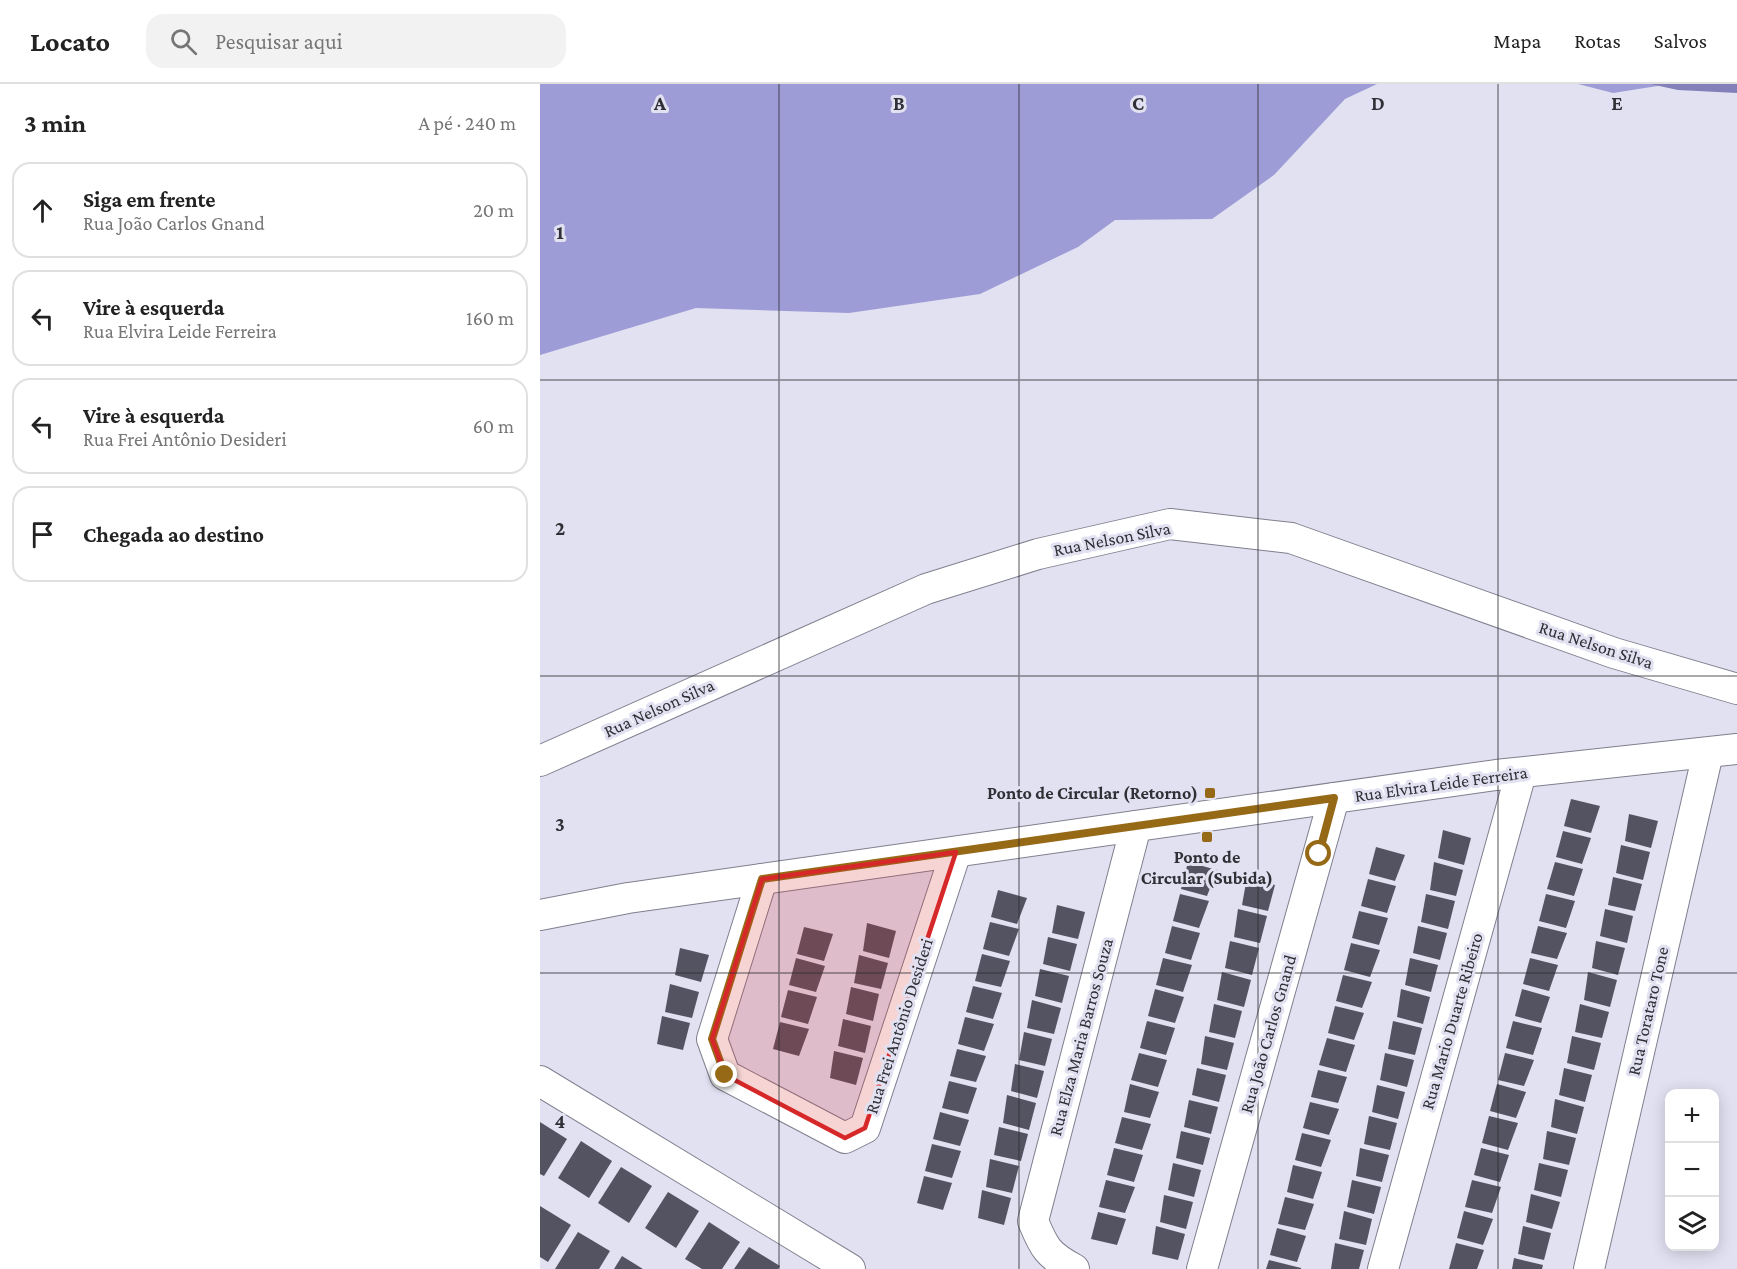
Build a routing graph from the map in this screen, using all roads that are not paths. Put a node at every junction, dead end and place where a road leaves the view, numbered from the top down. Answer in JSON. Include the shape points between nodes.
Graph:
{"nodes":[{"id":1,"x":1737,"y":688,"type":"edge"},
{"id":2,"x":1723,"y":751,"type":"edge"},
{"id":3,"x":540,"y":761,"type":"edge"},
{"id":4,"x":1521,"y":772,"type":"junction"},
{"id":5,"x":1334,"y":798,"type":"junction"},
{"id":6,"x":1136,"y":826,"type":"junction"},
{"id":7,"x":956,"y":852,"type":"junction"},
{"id":8,"x":762,"y":879,"type":"junction"},
{"id":9,"x":540,"y":915,"type":"edge"},
{"id":10,"x":540,"y":1081,"type":"edge"},
{"id":11,"x":850,"y":1269,"type":"edge"},
{"id":12,"x":1074,"y":1269,"type":"edge"},
{"id":13,"x":1202,"y":1269,"type":"edge"},
{"id":14,"x":1383,"y":1269,"type":"edge"},
{"id":15,"x":1589,"y":1269,"type":"edge"}],
"edges":[{"from":1,"to":3,"type":"street","name":"Rua Nelson Silva","via":[[1614,653],[1291,538],[1170,525],[1038,554],[926,590]]},
{"from":2,"to":4,"type":"street","name":"Rua Elvira Leide Ferreira"},
{"from":2,"to":15,"type":"street","name":"Rua Torataro Tone"},
{"from":4,"to":5,"type":"street","name":"Rua Elvira Leide Ferreira"},
{"from":4,"to":14,"type":"street","name":"Rua Mario Duarte Ribeiro"},
{"from":5,"to":6,"type":"street","name":"Rua Elvira Leide Ferreira"},
{"from":5,"to":13,"type":"street","name":"Rua João Carlos Gnand"},
{"from":6,"to":7,"type":"street","name":"Rua Elvira Leide Ferreira"},
{"from":6,"to":12,"type":"street","name":"Rua Elza Maria Barros Souza","via":[[1033,1221],[1043,1247]]},
{"from":7,"to":8,"type":"street","name":"Rua Elvira Leide Ferreira"},
{"from":7,"to":8,"type":"street","name":"Rua Frei Antônio Desideri","via":[[865,1128],[845,1138],[725,1075],[712,1039]]},
{"from":8,"to":9,"type":"street","name":"Rua Elvira Leide Ferreira"},
{"from":10,"to":11,"type":"street"}]}
